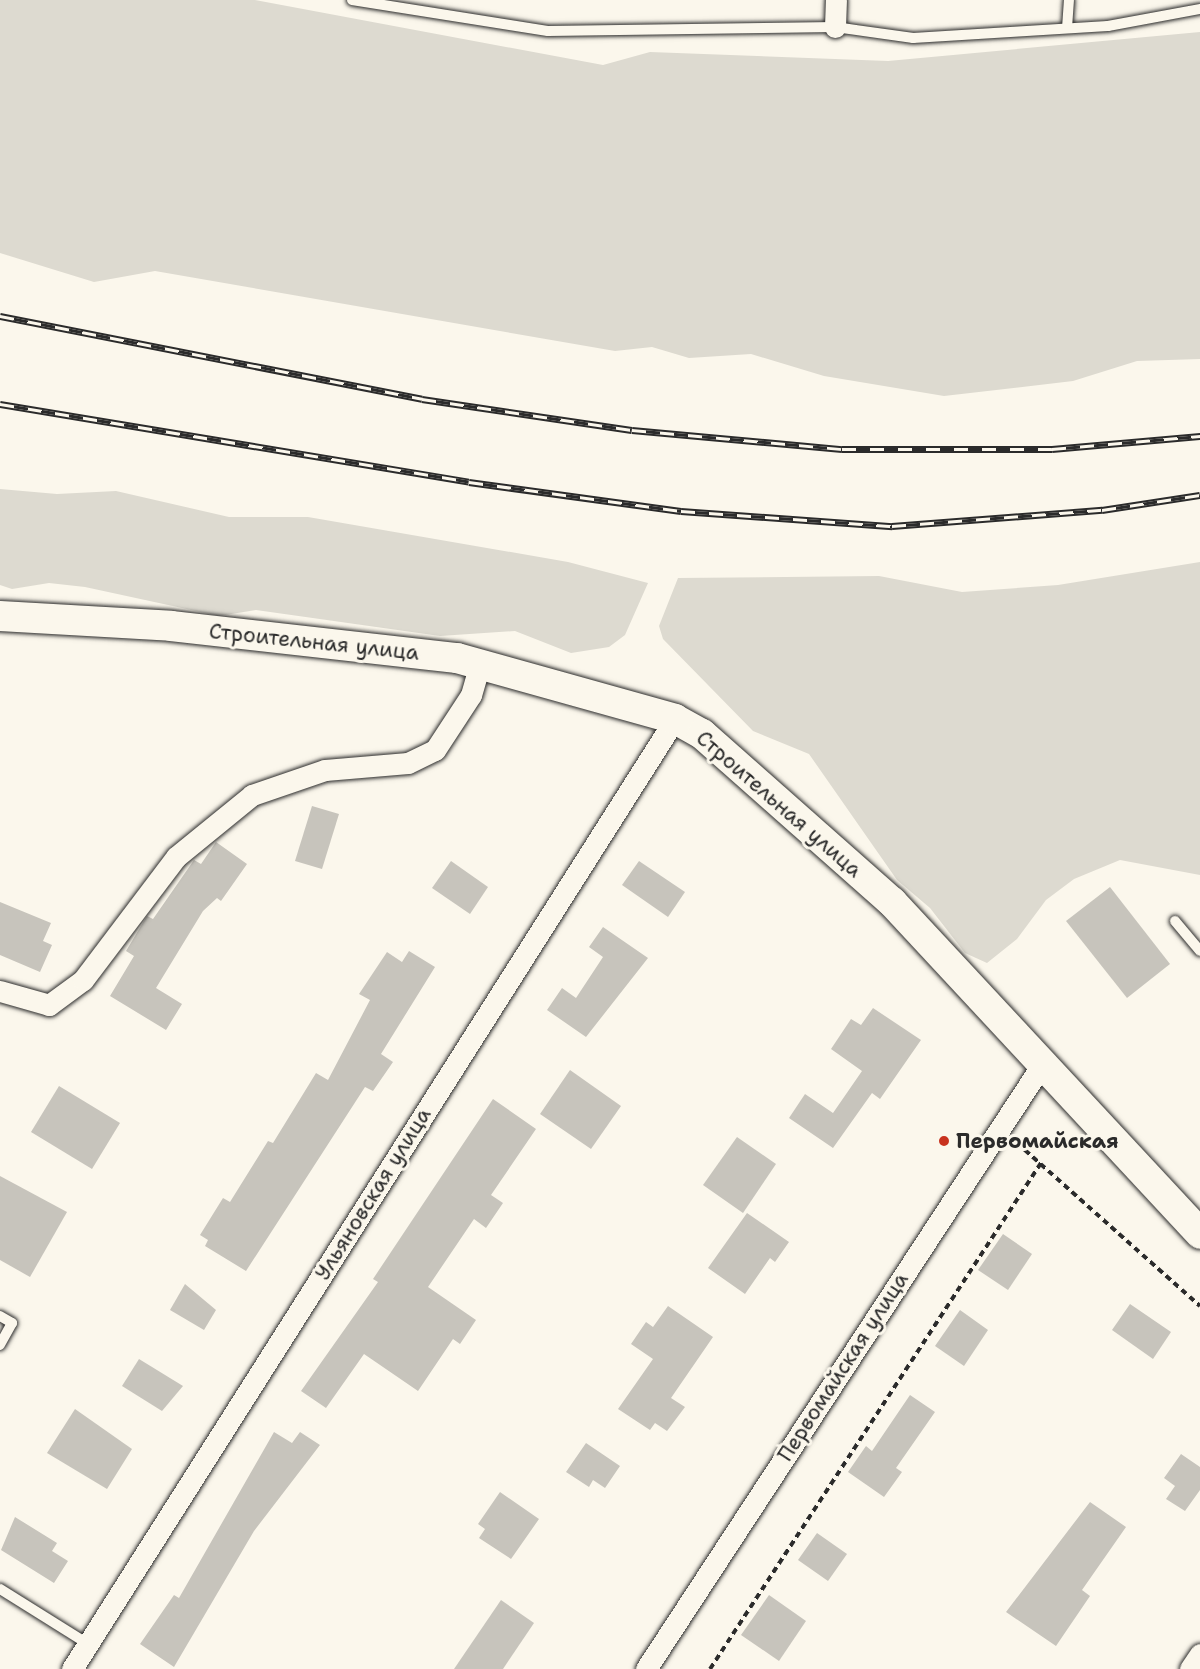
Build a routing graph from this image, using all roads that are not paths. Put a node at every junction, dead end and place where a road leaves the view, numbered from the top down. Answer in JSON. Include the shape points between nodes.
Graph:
{"nodes":[{"id":1,"x":352,"y":0,"type":"edge"},
{"id":2,"x":836,"y":0,"type":"edge"},
{"id":3,"x":1069,"y":0,"type":"edge"},
{"id":4,"x":1200,"y":9,"type":"edge"},
{"id":5,"x":834,"y":27,"type":"junction"},
{"id":6,"x":1068,"y":28,"type":"junction"},
{"id":7,"x":0,"y":616,"type":"edge"},
{"id":8,"x":480,"y":664,"type":"junction"},
{"id":9,"x":675,"y":719,"type":"junction"},
{"id":10,"x":1175,"y":921,"type":"dead end"},
{"id":11,"x":1200,"y":951,"type":"edge"},
{"id":12,"x":0,"y":991,"type":"edge"},
{"id":13,"x":1041,"y":1066,"type":"junction"},
{"id":14,"x":1200,"y":1234,"type":"edge"},
{"id":15,"x":0,"y":1316,"type":"edge"},
{"id":16,"x":0,"y":1345,"type":"edge"},
{"id":17,"x":0,"y":1589,"type":"edge"},
{"id":18,"x":88,"y":1644,"type":"junction"},
{"id":19,"x":1200,"y":1654,"type":"edge"},
{"id":20,"x":72,"y":1669,"type":"edge"},
{"id":21,"x":645,"y":1669,"type":"edge"},
{"id":22,"x":1190,"y":1669,"type":"edge"}],
"edges":[{"from":1,"to":5,"type":"lane","via":[[548,31]]},
{"from":2,"to":5,"type":"street"},
{"from":3,"to":6,"type":"lane"},
{"from":4,"to":6,"type":"lane"},
{"from":5,"to":6,"type":"lane","via":[[913,38]]},
{"from":7,"to":8,"type":"street","name":"Строительная улица","via":[[171,626]]},
{"from":8,"to":9,"type":"street","name":"Строительная улица"},
{"from":8,"to":12,"type":"street","via":[[471,695],[435,750],[408,763],[325,770],[252,795],[176,857],[83,980],[49,1005]]},
{"from":9,"to":13,"type":"street","name":"Строительная улица","via":[[702,734],[891,902]]},
{"from":9,"to":18,"type":"street","name":"Ульяновская улица"},
{"from":10,"to":11,"type":"lane"},
{"from":13,"to":14,"type":"street","name":"Строительная улица"},
{"from":13,"to":21,"type":"street","name":"Первомайская улица"},
{"from":15,"to":16,"type":"lane","via":[[12,1323]]},
{"from":17,"to":18,"type":"lane"},
{"from":18,"to":20,"type":"street","name":"Ульяновская улица"},
{"from":19,"to":22,"type":"street"}]}
